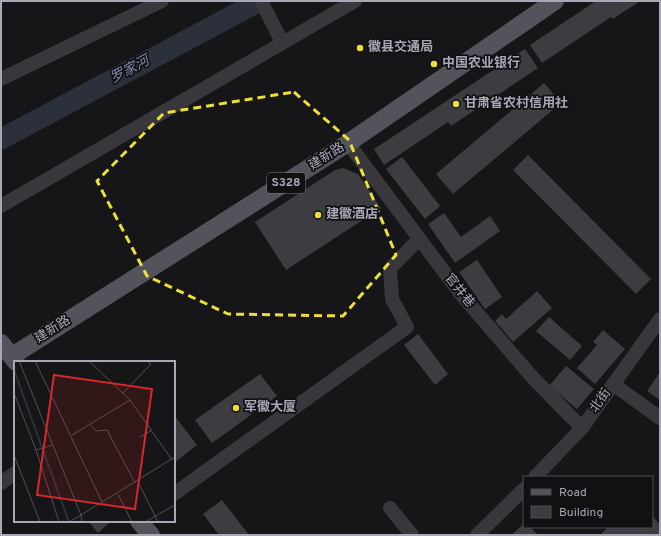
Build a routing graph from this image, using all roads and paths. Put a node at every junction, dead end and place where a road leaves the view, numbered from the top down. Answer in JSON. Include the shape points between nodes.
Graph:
{"nodes":[{"id":1,"x":162,"y":1,"type":"edge"},
{"id":2,"x":261,"y":1,"type":"edge"},
{"id":3,"x":355,"y":1,"type":"edge"},
{"id":4,"x":556,"y":1,"type":"edge"},
{"id":5,"x":282,"y":42,"type":"junction"},
{"id":6,"x":1,"y":79,"type":"edge"},
{"id":7,"x":348,"y":143,"type":"junction"},
{"id":8,"x":1,"y":206,"type":"edge"},
{"id":9,"x":419,"y":239,"type":"junction"},
{"id":10,"x":660,"y":319,"type":"edge"},
{"id":11,"x":10,"y":353,"type":"edge"},
{"id":12,"x":613,"y":384,"type":"junction"},
{"id":13,"x":660,"y":418,"type":"edge"},
{"id":14,"x":582,"y":428,"type":"junction"},
{"id":15,"x":14,"y":474,"type":"edge"},
{"id":16,"x":536,"y":476,"type":"edge"},
{"id":17,"x":1,"y":483,"type":"edge"},
{"id":18,"x":523,"y":490,"type":"edge"},
{"id":19,"x":175,"y":493,"type":"edge"},
{"id":20,"x":390,"y":508,"type":"dead end"},
{"id":21,"x":140,"y":522,"type":"edge"},
{"id":22,"x":150,"y":535,"type":"edge"},
{"id":23,"x":412,"y":535,"type":"edge"},
{"id":24,"x":477,"y":535,"type":"edge"}],
"edges":[{"from":1,"to":6,"type":"street"},
{"from":2,"to":5,"type":"street"},
{"from":3,"to":5,"type":"street"},
{"from":4,"to":7,"type":"main road","name":"建新路","number":"S328"},
{"from":5,"to":8,"type":"street"},
{"from":7,"to":9,"type":"street","name":"官井巷"},
{"from":7,"to":11,"type":"main road","name":"建新路","number":"S328"},
{"from":9,"to":14,"type":"street","name":"官井巷","via":[[460,293],[533,378]]},
{"from":9,"to":19,"type":"street","via":[[390,269],[392,299],[407,327]]},
{"from":10,"to":12,"type":"street","name":"北街"},
{"from":12,"to":13,"type":"street"},
{"from":12,"to":14,"type":"street","name":"北街"},
{"from":14,"to":16,"type":"street","name":"北街"},
{"from":15,"to":17,"type":"street"},
{"from":18,"to":24,"type":"street"},
{"from":20,"to":23,"type":"street"},
{"from":21,"to":22,"type":"main road"}]}
